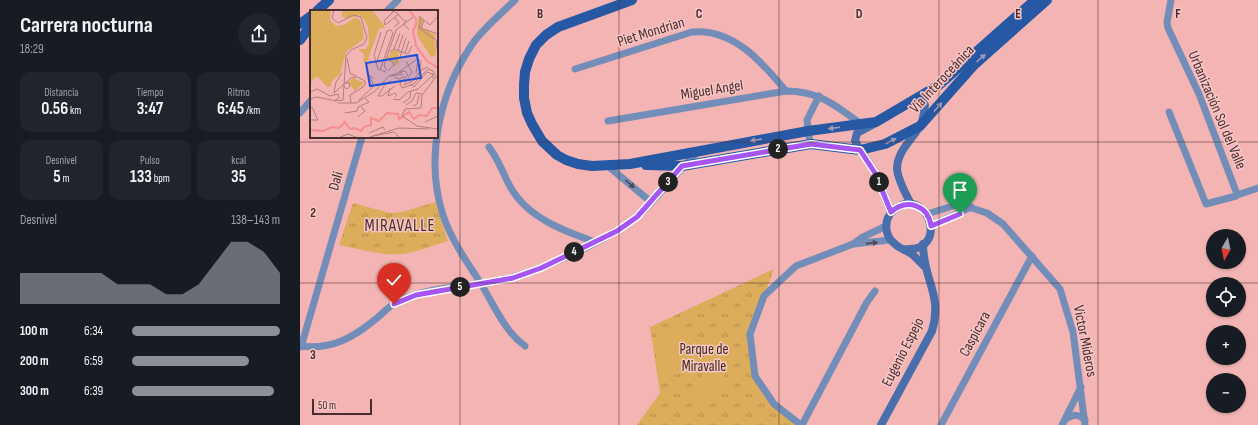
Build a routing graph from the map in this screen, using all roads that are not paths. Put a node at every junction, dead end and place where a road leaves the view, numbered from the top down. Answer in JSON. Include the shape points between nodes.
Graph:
{"nodes":[{"id":1,"x":398,"y":0,"type":"edge"},
{"id":2,"x":515,"y":0,"type":"edge"},
{"id":3,"x":632,"y":0,"type":"edge"},
{"id":4,"x":1034,"y":0,"type":"edge"},
{"id":5,"x":1047,"y":0,"type":"edge"},
{"id":6,"x":1171,"y":0,"type":"edge"},
{"id":7,"x":389,"y":10,"type":"edge"},
{"id":8,"x":310,"y":17,"type":"edge"},
{"id":9,"x":300,"y":24,"type":"edge"},
{"id":10,"x":310,"y":26,"type":"edge"},
{"id":11,"x":300,"y":40,"type":"edge"},
{"id":12,"x":575,"y":70,"type":"dead end"},
{"id":13,"x":786,"y":91,"type":"junction"},
{"id":14,"x":820,"y":96,"type":"junction"},
{"id":15,"x":920,"y":97,"type":"junction"},
{"id":16,"x":310,"y":101,"type":"edge"},
{"id":17,"x":1169,"y":112,"type":"dead end"},
{"id":18,"x":300,"y":113,"type":"edge"},
{"id":19,"x":608,"y":120,"type":"dead end"},
{"id":20,"x":876,"y":122,"type":"junction"},
{"id":21,"x":861,"y":124,"type":"junction"},
{"id":22,"x":920,"y":126,"type":"junction"},
{"id":23,"x":438,"y":130,"type":"edge"},
{"id":24,"x":808,"y":131,"type":"junction"},
{"id":25,"x":362,"y":138,"type":"edge"},
{"id":26,"x":437,"y":138,"type":"edge"},
{"id":27,"x":810,"y":144,"type":"junction"},
{"id":28,"x":489,"y":147,"type":"dead end"},
{"id":29,"x":860,"y":150,"type":"junction"},
{"id":30,"x":700,"y":151,"type":"junction"},
{"id":31,"x":630,"y":164,"type":"junction"},
{"id":32,"x":608,"y":166,"type":"junction"},
{"id":33,"x":682,"y":166,"type":"junction"},
{"id":34,"x":1258,"y":188,"type":"edge"},
{"id":35,"x":1237,"y":195,"type":"junction"},
{"id":36,"x":651,"y":202,"type":"junction"},
{"id":37,"x":911,"y":204,"type":"junction"},
{"id":38,"x":971,"y":207,"type":"junction"},
{"id":39,"x":891,"y":212,"type":"junction"},
{"id":40,"x":927,"y":214,"type":"junction"},
{"id":41,"x":886,"y":226,"type":"junction"},
{"id":42,"x":931,"y":226,"type":"junction"},
{"id":43,"x":890,"y":240,"type":"junction"},
{"id":44,"x":595,"y":242,"type":"junction"},
{"id":45,"x":853,"y":244,"type":"junction"},
{"id":46,"x":923,"y":244,"type":"junction"},
{"id":47,"x":903,"y":248,"type":"junction"},
{"id":48,"x":1032,"y":256,"type":"junction"},
{"id":49,"x":924,"y":266,"type":"junction"},
{"id":50,"x":482,"y":285,"type":"junction"},
{"id":51,"x":875,"y":291,"type":"dead end"},
{"id":52,"x":524,"y":346,"type":"dead end"},
{"id":53,"x":301,"y":347,"type":"edge"},
{"id":54,"x":1081,"y":387,"type":"junction"},
{"id":55,"x":1064,"y":422,"type":"edge"},
{"id":56,"x":1085,"y":423,"type":"edge"},
{"id":57,"x":801,"y":425,"type":"edge"},
{"id":58,"x":881,"y":425,"type":"edge"},
{"id":59,"x":941,"y":425,"type":"edge"}],
"edges":[{"from":1,"to":7,"type":"street"},
{"from":2,"to":23,"type":"street","via":[[471,45],[449,88]]},
{"from":3,"to":32,"type":"main road","name":"Vía Interoceánica","via":[[558,27],[546,35],[536,45],[525,72],[524,98],[527,113],[542,141],[566,160],[578,164]]},
{"from":4,"to":15,"type":"main road","name":"Vía Interoceánica","via":[[939,85]]},
{"from":22,"to":5,"type":"main road","name":"Vía Interoceánica","one_way":true,"via":[[974,65]]},
{"from":6,"to":35,"type":"street","name":"Urbanización Sol del Valle","via":[[1168,28],[1199,94]]},
{"from":8,"to":9,"type":"main road"},
{"from":10,"to":11,"type":"main road"},
{"from":12,"to":13,"type":"street","name":"Piet Mondrian","via":[[692,32],[706,30],[723,36],[754,54]]},
{"from":13,"to":14,"type":"street","name":"Miguel Angel","via":[[804,91]]},
{"from":13,"to":19,"type":"street","name":"Miguel Angel"},
{"from":14,"to":21,"type":"street","name":"Miguel Angel"},
{"from":14,"to":24,"type":"street","via":[[807,120]]},
{"from":15,"to":20,"type":"main road","name":"Vía Interoceánica"},
{"from":15,"to":22,"type":"street","via":[[925,105]]},
{"from":16,"to":18,"type":"street"},
{"from":17,"to":35,"type":"street","via":[[1206,204]]},
{"from":20,"to":21,"type":"main road","name":"Vía Interoceánica"},
{"from":20,"to":29,"type":"street","via":[[857,133],[855,141]]},
{"from":21,"to":24,"type":"main road","name":"Vía Interoceánica","one_way":true},
{"from":29,"to":22,"type":"main road","name":"Vía Interoceánica","one_way":true,"via":[[885,144]]},
{"from":22,"to":37,"type":"street","via":[[901,153],[897,169]]},
{"from":24,"to":27,"type":"street"},
{"from":24,"to":30,"type":"main road","name":"Vía Interoceánica","one_way":true},
{"from":25,"to":53,"type":"street","name":"Dali"},
{"from":26,"to":50,"type":"street","via":[[437,184],[443,215]]},
{"from":27,"to":29,"type":"main road","name":"Vía Interoceánica"},
{"from":27,"to":33,"type":"main road","name":"Vía Interoceánica"},
{"from":28,"to":44,"type":"street","via":[[498,158],[511,188],[525,205],[546,221]]},
{"from":29,"to":39,"type":"street","via":[[875,173]]},
{"from":30,"to":31,"type":"main road","name":"Vía Interoceánica"},
{"from":30,"to":33,"type":"street"},
{"from":31,"to":32,"type":"main road","name":"Vía Interoceánica"},
{"from":31,"to":33,"type":"main road","name":"Vía Interoceánica"},
{"from":32,"to":36,"type":"street","one_way":true},
{"from":33,"to":36,"type":"street"},
{"from":34,"to":35,"type":"street"},
{"from":36,"to":44,"type":"street","via":[[629,223]]},
{"from":37,"to":39,"type":"street","via":[[897,207]]},
{"from":37,"to":40,"type":"street","via":[[923,209]]},
{"from":38,"to":40,"type":"street","name":"Victor Mideros","via":[[959,204]]},
{"from":38,"to":42,"type":"street"},
{"from":38,"to":48,"type":"street","name":"Victor Mideros","via":[[1004,224]]},
{"from":39,"to":41,"type":"street"},
{"from":40,"to":42,"type":"street"},
{"from":41,"to":43,"type":"street"},
{"from":41,"to":45,"type":"street"},
{"from":42,"to":46,"type":"street"},
{"from":45,"to":43,"type":"street","one_way":true},
{"from":43,"to":47,"type":"street"},
{"from":44,"to":50,"type":"street","via":[[541,268]]},
{"from":45,"to":57,"type":"street","via":[[796,266],[764,296],[750,334],[755,376],[774,404]]},
{"from":46,"to":47,"type":"street","via":[[910,249]]},
{"from":46,"to":49,"type":"street","name":"Eugenio Espejo"},
{"from":47,"to":49,"type":"street","name":"Eugenio Espejo"},
{"from":48,"to":54,"type":"street","name":"Victor Mideros","via":[[1060,289],[1073,332]]},
{"from":48,"to":59,"type":"street","name":"Caspicara"},
{"from":49,"to":58,"type":"street","name":"Eugenio Espejo","via":[[936,302],[936,318],[932,331]]},
{"from":50,"to":52,"type":"street","via":[[510,333]]},
{"from":50,"to":53,"type":"street","via":[[438,290],[402,300],[341,343],[315,348]]},
{"from":51,"to":57,"type":"street"},
{"from":54,"to":55,"type":"street"},
{"from":54,"to":56,"type":"street","name":"Victor Mideros"},
{"from":55,"to":56,"type":"street","via":[[1072,415],[1076,415]]}]}
